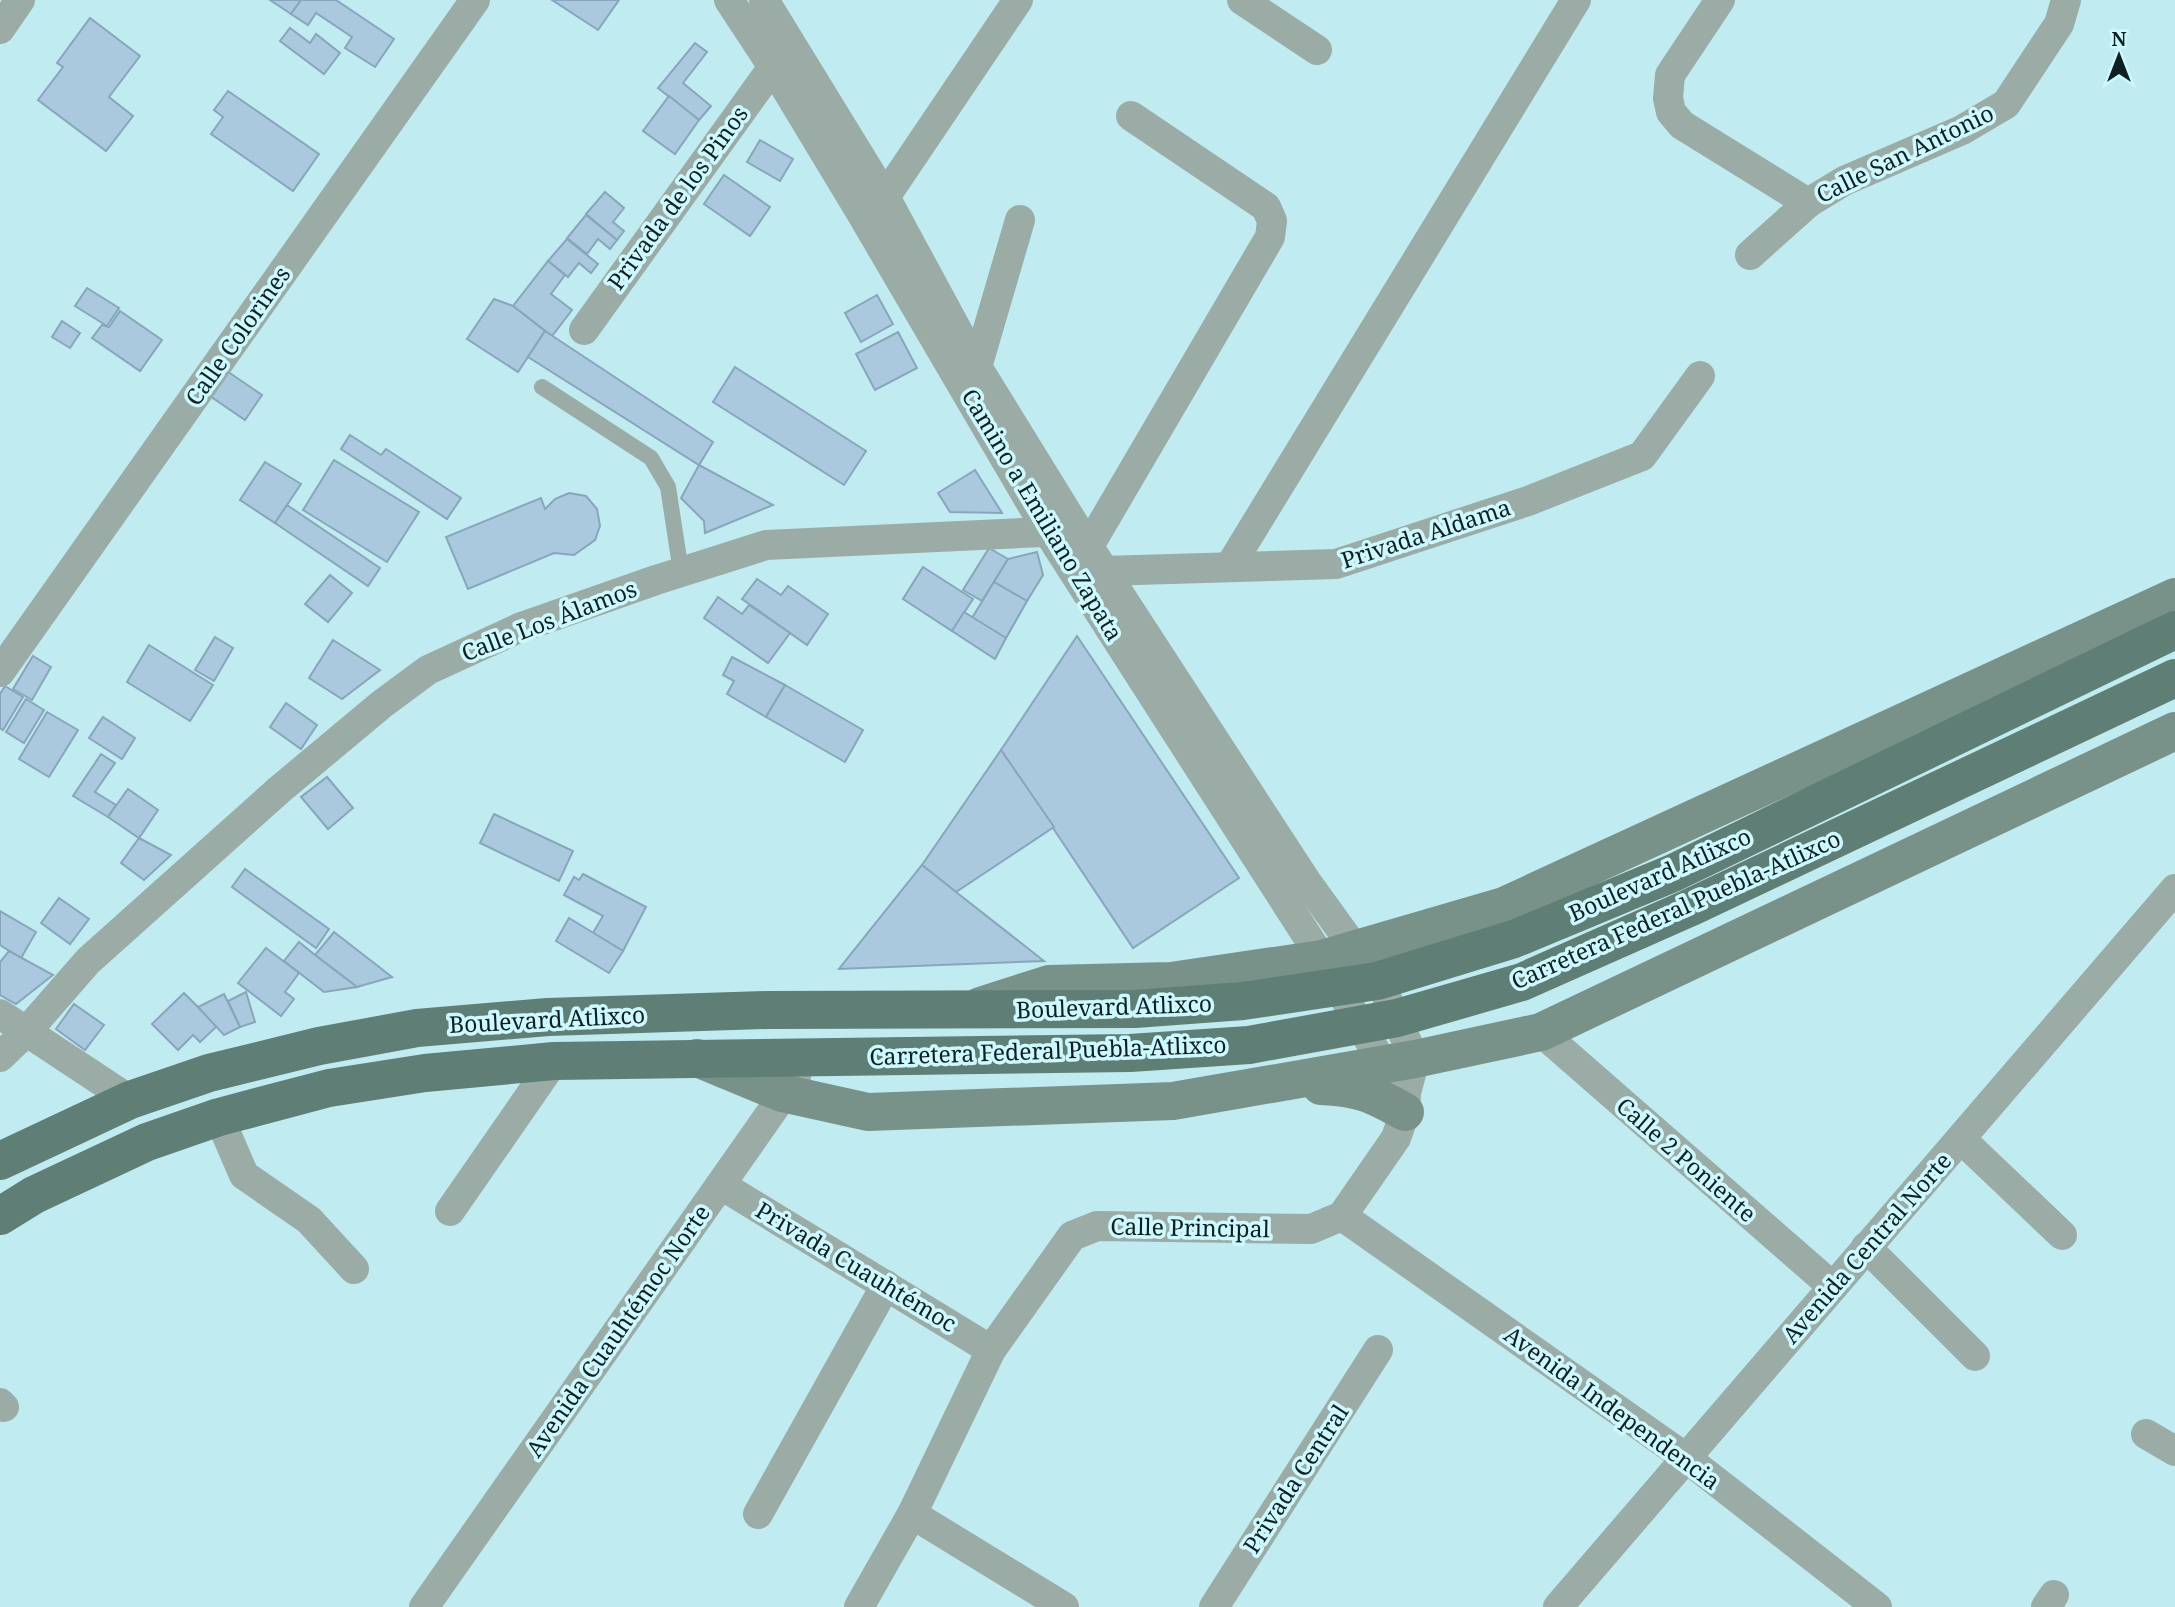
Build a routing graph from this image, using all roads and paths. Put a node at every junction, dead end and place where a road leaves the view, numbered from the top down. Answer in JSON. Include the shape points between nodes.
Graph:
{"nodes":[{"id":1,"x":19,"y":0,"type":"edge"},
{"id":2,"x":475,"y":0,"type":"edge"},
{"id":3,"x":729,"y":0,"type":"edge"},
{"id":4,"x":764,"y":0,"type":"edge"},
{"id":5,"x":1018,"y":0,"type":"edge"},
{"id":6,"x":1242,"y":0,"type":"edge"},
{"id":7,"x":1576,"y":0,"type":"edge"},
{"id":8,"x":1720,"y":0,"type":"edge"},
{"id":9,"x":2066,"y":0,"type":"edge"},
{"id":10,"x":0,"y":29,"type":"edge"},
{"id":11,"x":1317,"y":50,"type":"dead end"},
{"id":12,"x":773,"y":66,"type":"junction"},
{"id":13,"x":1131,"y":116,"type":"dead end"},
{"id":14,"x":1808,"y":203,"type":"junction"},
{"id":15,"x":872,"y":204,"type":"junction"},
{"id":16,"x":1020,"y":220,"type":"dead end"},
{"id":17,"x":1750,"y":255,"type":"dead end"},
{"id":18,"x":584,"y":330,"type":"dead end"},
{"id":19,"x":977,"y":367,"type":"junction"},
{"id":20,"x":1700,"y":376,"type":"dead end"},
{"id":21,"x":542,"y":387,"type":"dead end"},
{"id":22,"x":1079,"y":545,"type":"junction"},
{"id":23,"x":1230,"y":566,"type":"junction"},
{"id":24,"x":681,"y":572,"type":"junction"},
{"id":25,"x":2175,"y":597,"type":"edge"},
{"id":26,"x":2175,"y":630,"type":"edge"},
{"id":27,"x":0,"y":672,"type":"edge"},
{"id":28,"x":2175,"y":678,"type":"edge"},
{"id":29,"x":2175,"y":731,"type":"edge"},
{"id":30,"x":2175,"y":889,"type":"edge"},
{"id":31,"x":1349,"y":970,"type":"junction"},
{"id":32,"x":0,"y":1014,"type":"edge"},
{"id":33,"x":1379,"y":1021,"type":"junction"},
{"id":34,"x":27,"y":1031,"type":"junction"},
{"id":35,"x":1541,"y":1032,"type":"junction"},
{"id":36,"x":813,"y":1056,"type":"junction"},
{"id":37,"x":0,"y":1057,"type":"edge"},
{"id":38,"x":697,"y":1058,"type":"junction"},
{"id":39,"x":554,"y":1061,"type":"junction"},
{"id":40,"x":1402,"y":1082,"type":"junction"},
{"id":41,"x":1277,"y":1083,"type":"junction"},
{"id":42,"x":782,"y":1093,"type":"junction"},
{"id":43,"x":130,"y":1100,"type":"junction"},
{"id":44,"x":219,"y":1117,"type":"junction"},
{"id":45,"x":1961,"y":1139,"type":"junction"},
{"id":46,"x":0,"y":1161,"type":"edge"},
{"id":47,"x":721,"y":1185,"type":"junction"},
{"id":48,"x":450,"y":1211,"type":"dead end"},
{"id":49,"x":0,"y":1216,"type":"edge"},
{"id":50,"x":1342,"y":1216,"type":"junction"},
{"id":51,"x":2062,"y":1235,"type":"dead end"},
{"id":52,"x":1866,"y":1247,"type":"junction"},
{"id":53,"x":354,"y":1269,"type":"dead end"},
{"id":54,"x":886,"y":1285,"type":"junction"},
{"id":55,"x":1832,"y":1286,"type":"junction"},
{"id":56,"x":991,"y":1350,"type":"junction"},
{"id":57,"x":1378,"y":1350,"type":"dead end"},
{"id":58,"x":1975,"y":1356,"type":"dead end"},
{"id":59,"x":2146,"y":1434,"type":"dead end"},
{"id":60,"x":2175,"y":1451,"type":"edge"},
{"id":61,"x":1686,"y":1458,"type":"junction"},
{"id":62,"x":758,"y":1514,"type":"dead end"},
{"id":63,"x":912,"y":1514,"type":"junction"},
{"id":64,"x":424,"y":1607,"type":"edge"},
{"id":65,"x":859,"y":1607,"type":"edge"},
{"id":66,"x":1064,"y":1607,"type":"edge"},
{"id":67,"x":1214,"y":1607,"type":"edge"},
{"id":68,"x":1558,"y":1607,"type":"edge"},
{"id":69,"x":1877,"y":1607,"type":"edge"}],
"edges":[{"from":1,"to":10,"type":"street"},
{"from":2,"to":27,"type":"street","name":"Calle Colorines"},
{"from":3,"to":12,"type":"street","name":"Camino a Emiliano Zapata"},
{"from":4,"to":15,"type":"street","name":"Camino a Emiliano Zapata"},
{"from":5,"to":15,"type":"street"},
{"from":6,"to":11,"type":"street"},
{"from":7,"to":23,"type":"street"},
{"from":8,"to":14,"type":"street","name":"Calle San Antonio","via":[[1670,75],[1671,112],[1682,125]]},
{"from":9,"to":14,"type":"street","name":"Calle San Antonio","via":[[2059,24],[2006,104],[1962,131],[1844,181]]},
{"from":12,"to":15,"type":"street","name":"Camino a Emiliano Zapata"},
{"from":12,"to":18,"type":"street","name":"Privada de los Pinos"},
{"from":13,"to":22,"type":"street","via":[[1266,207],[1272,220],[1270,237]]},
{"from":14,"to":17,"type":"street"},
{"from":15,"to":19,"type":"street","name":"Camino a Emiliano Zapata"},
{"from":15,"to":22,"type":"street","name":"Camino a Emiliano Zapata"},
{"from":16,"to":19,"type":"street"},
{"from":19,"to":22,"type":"street","name":"Camino a Emiliano Zapata"},
{"from":20,"to":23,"type":"street","name":"Privada Aldama","via":[[1642,456],[1528,501],[1336,564]]},
{"from":21,"to":24,"type":"lane","via":[[651,458],[668,487]]},
{"from":22,"to":23,"type":"street","name":"Privada Aldama"},
{"from":22,"to":24,"type":"street","name":"Calle Los Álamos","via":[[766,545]]},
{"from":22,"to":31,"type":"street","name":"Camino a Emiliano Zapata"},
{"from":22,"to":31,"type":"street","name":"Camino a Emiliano Zapata","via":[[1306,880]]},
{"from":24,"to":34,"type":"street","name":"Calle Los Álamos","via":[[519,628],[428,670],[269,798],[88,961]]},
{"from":25,"to":31,"type":"street","via":[[1504,906]]},
{"from":26,"to":31,"type":"main road","name":"Boulevard Atlixco","via":[[1672,873],[1514,939]]},
{"from":28,"to":33,"type":"main road","name":"Carretera Federal Puebla-Atlixco","via":[[1522,982]]},
{"from":29,"to":35,"type":"street"},
{"from":30,"to":45,"type":"street","name":"Avenida Central Norte"},
{"from":31,"to":33,"type":"street","name":"Camino a Emiliano Zapata"},
{"from":31,"to":43,"type":"main road","name":"Boulevard Atlixco","via":[[1243,1001],[1135,1009],[753,1010],[548,1017],[417,1028],[209,1073]]},
{"from":32,"to":34,"type":"street"},
{"from":33,"to":36,"type":"main road","name":"Carretera Federal Puebla-Atlixco","via":[[1249,1045],[1130,1053]]},
{"from":33,"to":40,"type":"street"},
{"from":34,"to":37,"type":"street","name":"Calle Los Álamos"},
{"from":34,"to":43,"type":"street"},
{"from":35,"to":40,"type":"street"},
{"from":35,"to":55,"type":"street","name":"Calle 2 Poniente"},
{"from":36,"to":38,"type":"main road","name":"Carretera Federal Puebla-Atlixco"},
{"from":36,"to":42,"type":"street","name":"Avenida Cuauhtémoc Norte"},
{"from":38,"to":39,"type":"main road","name":"Carretera Federal Puebla-Atlixco"},
{"from":38,"to":42,"type":"street"},
{"from":39,"to":44,"type":"main road","name":"Carretera Federal Puebla-Atlixco","via":[[329,1088]]},
{"from":39,"to":48,"type":"street"},
{"from":40,"to":41,"type":"street"},
{"from":40,"to":41,"type":"street","via":[[1376,1095],[1349,1087]]},
{"from":40,"to":50,"type":"street","via":[[1396,1139]]},
{"from":41,"to":42,"type":"street","via":[[1173,1101],[868,1112]]},
{"from":42,"to":47,"type":"street","name":"Avenida Cuauhtémoc Norte"},
{"from":43,"to":46,"type":"main road","name":"Boulevard Atlixco"},
{"from":44,"to":49,"type":"main road","name":"Carretera Federal Puebla-Atlixco","via":[[147,1142]]},
{"from":44,"to":53,"type":"street","via":[[244,1175],[309,1220]]},
{"from":45,"to":51,"type":"street"},
{"from":45,"to":52,"type":"street","name":"Avenida Central Norte"},
{"from":47,"to":54,"type":"street","name":"Privada Cuauhtémoc"},
{"from":47,"to":64,"type":"street","name":"Avenida Cuauhtémoc Norte"},
{"from":50,"to":56,"type":"street","name":"Calle Principal","via":[[1311,1229],[1097,1226],[1072,1236]]},
{"from":50,"to":61,"type":"street","name":"Avenida Independencia"},
{"from":52,"to":55,"type":"street","name":"Avenida Central Norte"},
{"from":52,"to":58,"type":"street"},
{"from":54,"to":56,"type":"street","name":"Privada Cuauhtémoc"},
{"from":54,"to":62,"type":"street"},
{"from":55,"to":61,"type":"street","name":"Avenida Central Norte"},
{"from":56,"to":63,"type":"street","name":"Calle Principal"},
{"from":57,"to":67,"type":"street","name":"Privada Central"},
{"from":59,"to":60,"type":"street"},
{"from":61,"to":68,"type":"street","name":"Avenida Central Norte"},
{"from":61,"to":69,"type":"street","name":"Avenida Independencia"},
{"from":63,"to":65,"type":"street","name":"Calle Principal"},
{"from":63,"to":66,"type":"street"}]}
